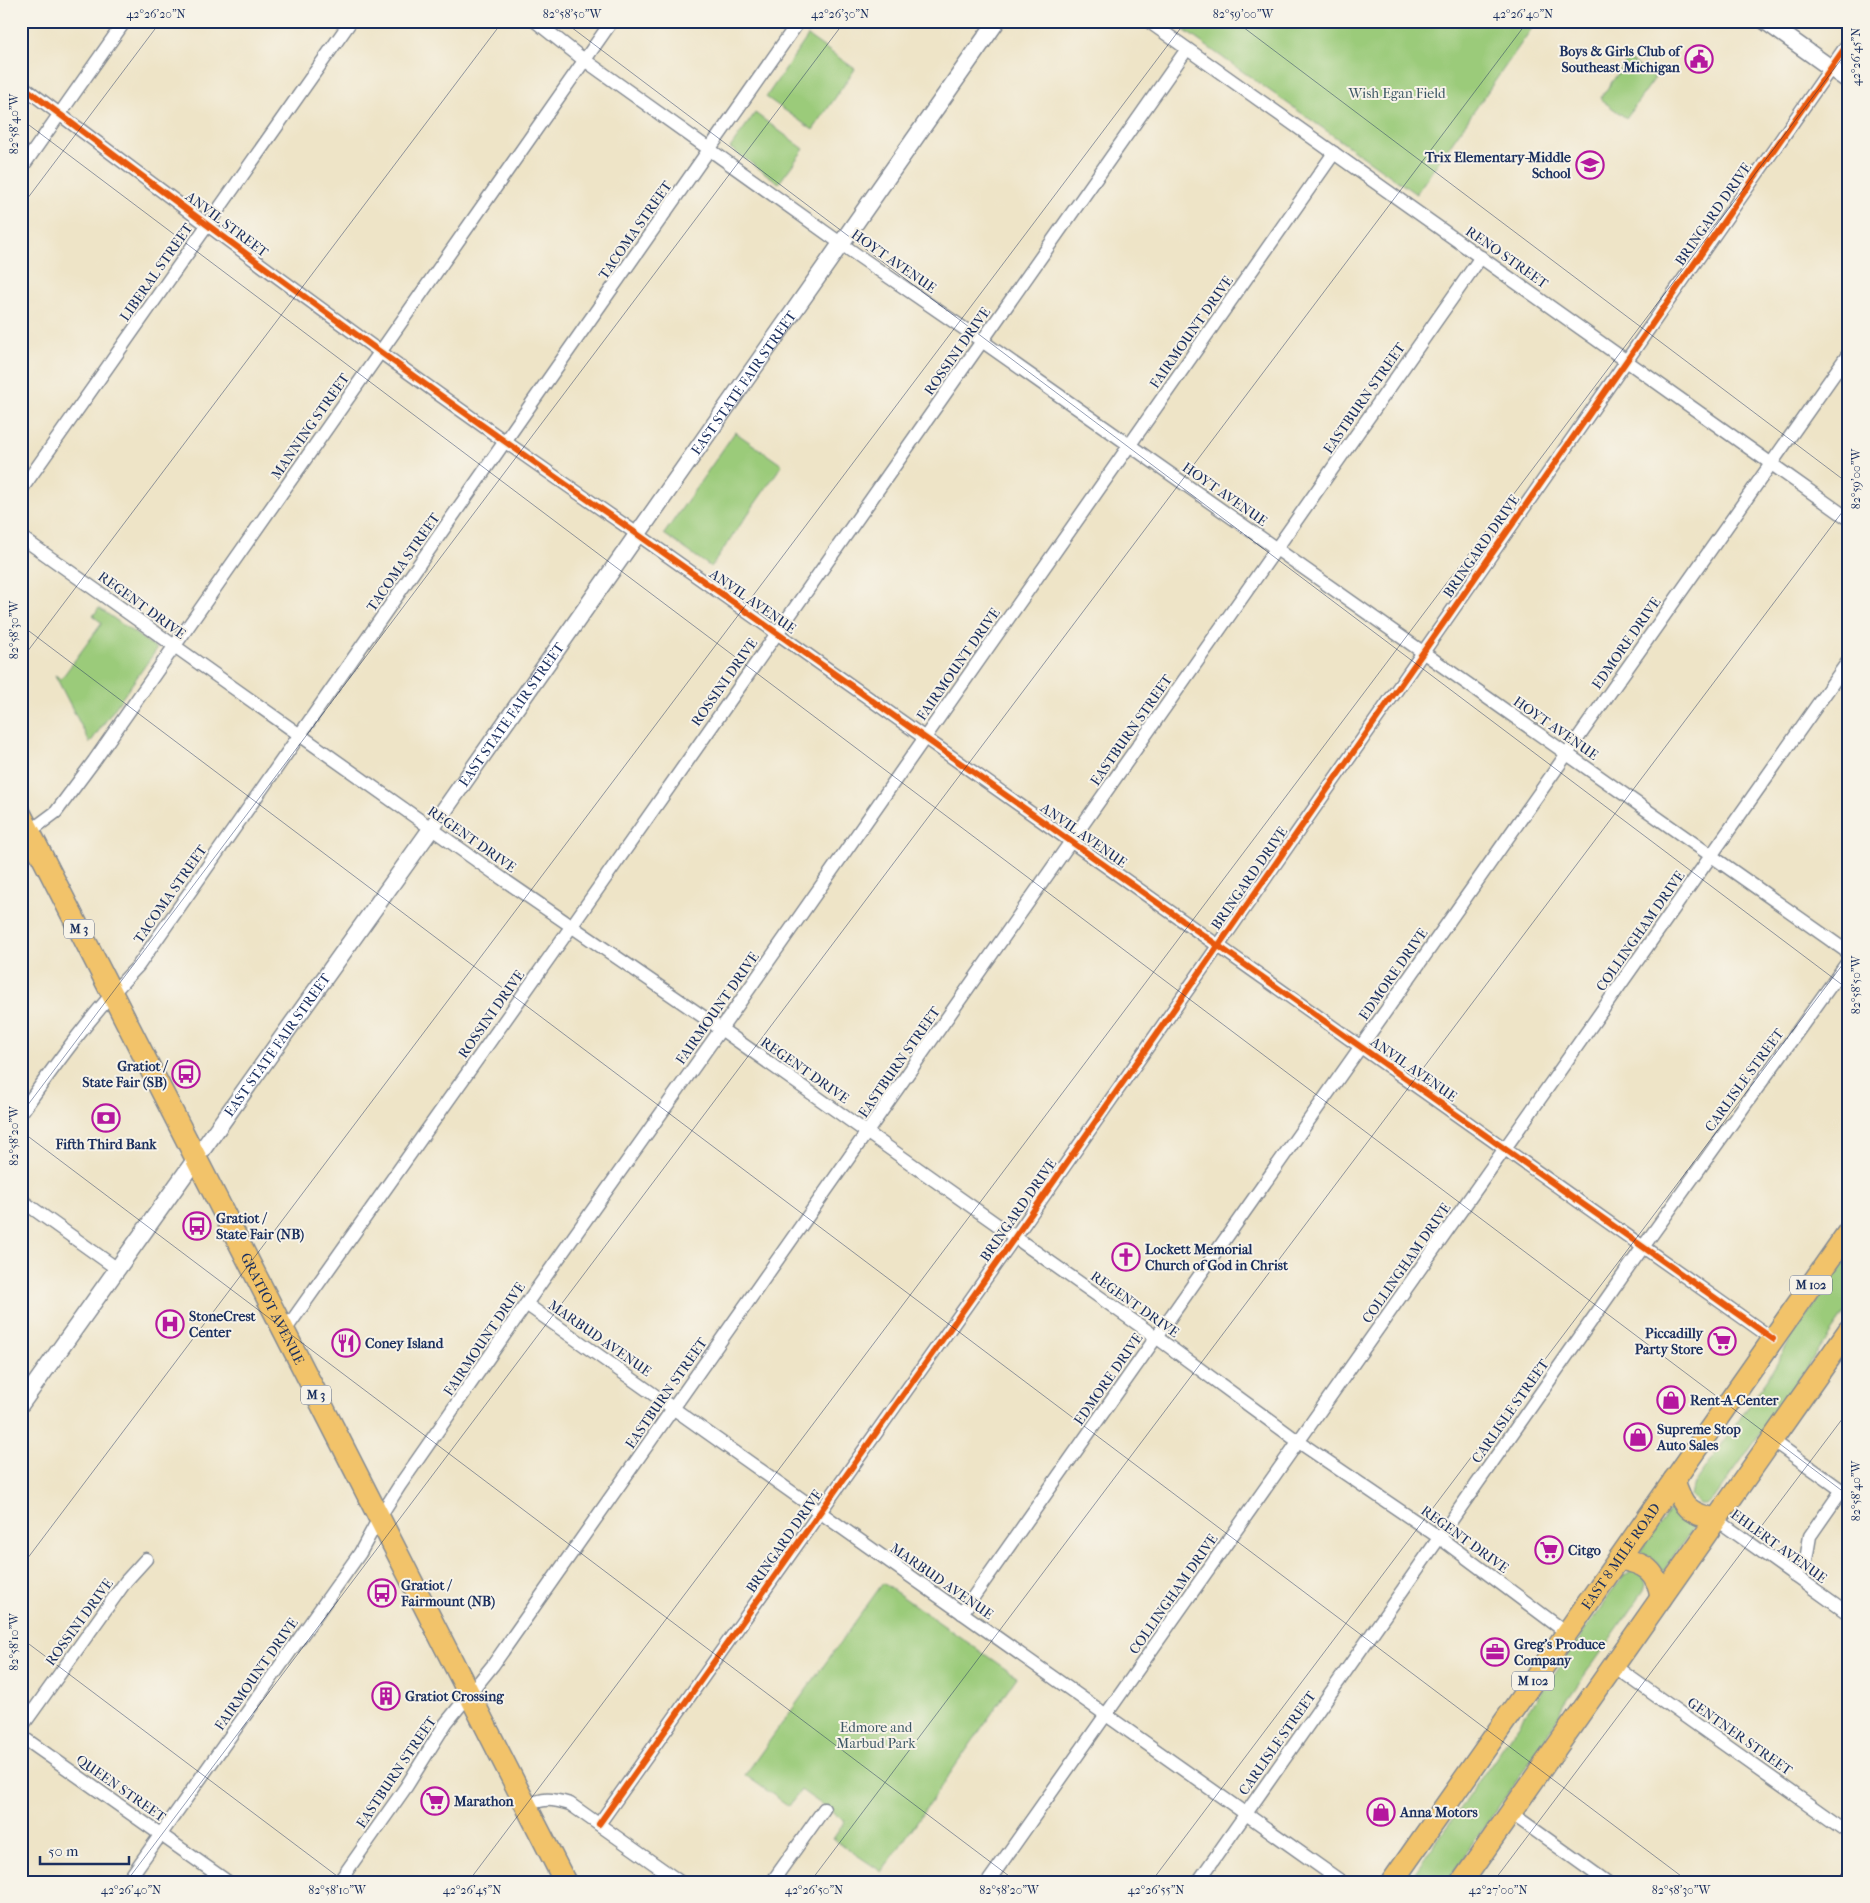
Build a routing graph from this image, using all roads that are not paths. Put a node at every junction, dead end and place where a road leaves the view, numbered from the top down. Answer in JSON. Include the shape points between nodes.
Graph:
{"nodes":[{"id":1,"x":125,"y":21,"type":"edge"},
{"id":2,"x":351,"y":21,"type":"edge"},
{"id":3,"x":535,"y":21,"type":"edge"},
{"id":4,"x":612,"y":21,"type":"edge"},
{"id":5,"x":799,"y":21,"type":"edge"},
{"id":6,"x":997,"y":21,"type":"edge"},
{"id":7,"x":1148,"y":21,"type":"edge"},
{"id":8,"x":1764,"y":21,"type":"edge"},
{"id":9,"x":1849,"y":42,"type":"edge"},
{"id":10,"x":1187,"y":49,"type":"junction"},
{"id":11,"x":585,"y":59,"type":"junction"},
{"id":12,"x":1830,"y":68,"type":"junction"},
{"id":13,"x":1849,"y":81,"type":"edge"},
{"id":14,"x":21,"y":85,"type":"edge"},
{"id":15,"x":60,"y":114,"type":"junction"},
{"id":16,"x":710,"y":149,"type":"junction"},
{"id":17,"x":1334,"y":153,"type":"junction"},
{"id":18,"x":21,"y":169,"type":"edge"},
{"id":19,"x":207,"y":225,"type":"junction"},
{"id":20,"x":842,"y":244,"type":"junction"},
{"id":21,"x":1481,"y":257,"type":"junction"},
{"id":22,"x":982,"y":341,"type":"junction"},
{"id":23,"x":380,"y":352,"type":"junction"},
{"id":24,"x":1849,"y":353,"type":"edge"},
{"id":25,"x":1627,"y":360,"type":"junction"},
{"id":26,"x":505,"y":443,"type":"junction"},
{"id":27,"x":1130,"y":445,"type":"junction"},
{"id":28,"x":1772,"y":463,"type":"junction"},
{"id":29,"x":21,"y":490,"type":"edge"},
{"id":30,"x":1849,"y":519,"type":"edge"},
{"id":31,"x":637,"y":534,"type":"junction"},
{"id":32,"x":21,"y":537,"type":"edge"},
{"id":33,"x":1277,"y":549,"type":"junction"},
{"id":34,"x":776,"y":633,"type":"junction"},
{"id":35,"x":174,"y":646,"type":"junction"},
{"id":36,"x":1422,"y":652,"type":"junction"},
{"id":37,"x":1849,"y":660,"type":"edge"},
{"id":38,"x":300,"y":735,"type":"junction"},
{"id":39,"x":924,"y":738,"type":"junction"},
{"id":40,"x":1567,"y":754,"type":"junction"},
{"id":41,"x":24,"y":828,"type":"edge"},
{"id":42,"x":431,"y":829,"type":"junction"},
{"id":43,"x":1071,"y":842,"type":"junction"},
{"id":44,"x":1711,"y":856,"type":"junction"},
{"id":45,"x":571,"y":927,"type":"junction"},
{"id":46,"x":1217,"y":945,"type":"junction"},
{"id":47,"x":1849,"y":953,"type":"edge"},
{"id":48,"x":1849,"y":960,"type":"edge"},
{"id":49,"x":112,"y":992,"type":"junction"},
{"id":50,"x":721,"y":1029,"type":"junction"},
{"id":51,"x":1360,"y":1047,"type":"junction"},
{"id":52,"x":21,"y":1112,"type":"edge"},
{"id":53,"x":868,"y":1133,"type":"junction"},
{"id":54,"x":1505,"y":1149,"type":"junction"},
{"id":55,"x":196,"y":1158,"type":"junction"},
{"id":56,"x":21,"y":1200,"type":"edge"},
{"id":57,"x":1849,"y":1231,"type":"edge"},
{"id":58,"x":1015,"y":1237,"type":"junction"},
{"id":59,"x":1643,"y":1247,"type":"junction"},
{"id":60,"x":116,"y":1268,"type":"junction"},
{"id":61,"x":526,"y":1304,"type":"junction"},
{"id":62,"x":1849,"y":1330,"type":"edge"},
{"id":63,"x":284,"y":1332,"type":"junction"},
{"id":64,"x":1156,"y":1337,"type":"junction"},
{"id":65,"x":1773,"y":1339,"type":"junction"},
{"id":66,"x":21,"y":1404,"type":"edge"},
{"id":67,"x":673,"y":1408,"type":"junction"},
{"id":68,"x":1772,"y":1440,"type":"junction"},
{"id":69,"x":1299,"y":1442,"type":"junction"},
{"id":70,"x":1674,"y":1480,"type":"junction"},
{"id":71,"x":1845,"y":1492,"type":"edge"},
{"id":72,"x":820,"y":1512,"type":"junction"},
{"id":73,"x":379,"y":1518,"type":"junction"},
{"id":74,"x":1716,"y":1519,"type":"junction"},
{"id":75,"x":1440,"y":1538,"type":"junction"},
{"id":76,"x":1619,"y":1559,"type":"junction"},
{"id":77,"x":146,"y":1560,"type":"dead end"},
{"id":78,"x":1794,"y":1575,"type":"junction"},
{"id":79,"x":1661,"y":1598,"type":"junction"},
{"id":80,"x":962,"y":1613,"type":"junction"},
{"id":81,"x":1849,"y":1614,"type":"edge"},
{"id":82,"x":1567,"y":1633,"type":"junction"},
{"id":83,"x":1614,"y":1666,"type":"junction"},
{"id":84,"x":468,"y":1695,"type":"junction"},
{"id":85,"x":1106,"y":1715,"type":"junction"},
{"id":86,"x":21,"y":1728,"type":"edge"},
{"id":87,"x":21,"y":1736,"type":"edge"},
{"id":88,"x":525,"y":1806,"type":"junction"},
{"id":89,"x":824,"y":1809,"type":"dead end"},
{"id":90,"x":1511,"y":1812,"type":"junction"},
{"id":91,"x":1246,"y":1814,"type":"junction"},
{"id":92,"x":599,"y":1824,"type":"junction"},
{"id":93,"x":1849,"y":1833,"type":"edge"},
{"id":94,"x":160,"y":1835,"type":"junction"},
{"id":95,"x":562,"y":1880,"type":"edge"},
{"id":96,"x":127,"y":1882,"type":"edge"},
{"id":97,"x":228,"y":1882,"type":"edge"},
{"id":98,"x":339,"y":1882,"type":"edge"},
{"id":99,"x":680,"y":1882,"type":"edge"},
{"id":100,"x":772,"y":1882,"type":"edge"},
{"id":101,"x":988,"y":1882,"type":"edge"},
{"id":102,"x":1198,"y":1882,"type":"edge"},
{"id":103,"x":1342,"y":1882,"type":"edge"},
{"id":104,"x":1392,"y":1882,"type":"edge"},
{"id":105,"x":1462,"y":1882,"type":"edge"},
{"id":106,"x":1607,"y":1882,"type":"edge"}],
"edges":[{"from":1,"to":15,"type":"street"},
{"from":2,"to":19,"type":"street","name":"LIBERAL STREET"},
{"from":3,"to":11,"type":"street","name":"HOYT AVENUE"},
{"from":4,"to":11,"type":"street","name":"MANNING STREET"},
{"from":5,"to":16,"type":"street","name":"TACOMA STREET"},
{"from":6,"to":20,"type":"street","name":"EAST STATE FAIR STREET"},
{"from":7,"to":10,"type":"street","name":"RENO STREET"},
{"from":8,"to":12,"type":"street"},
{"from":9,"to":12,"type":"street","name":"BRINGARD DRIVE"},
{"from":10,"to":17,"type":"street","name":"RENO STREET"},
{"from":10,"to":22,"type":"street","name":"ROSSINI DRIVE"},
{"from":11,"to":16,"type":"street","name":"HOYT AVENUE"},
{"from":11,"to":23,"type":"street","name":"MANNING STREET"},
{"from":12,"to":13,"type":"street"},
{"from":12,"to":25,"type":"street","name":"BRINGARD DRIVE"},
{"from":14,"to":15,"type":"street"},
{"from":15,"to":18,"type":"street"},
{"from":15,"to":19,"type":"street","name":"ANVIL STREET"},
{"from":16,"to":20,"type":"street","name":"HOYT AVENUE"},
{"from":16,"to":26,"type":"street","name":"TACOMA STREET"},
{"from":17,"to":21,"type":"street","name":"RENO STREET"},
{"from":17,"to":27,"type":"street","name":"FAIRMOUNT DRIVE"},
{"from":19,"to":23,"type":"street","name":"ANVIL STREET"},
{"from":19,"to":29,"type":"street","name":"LIBERAL STREET"},
{"from":20,"to":22,"type":"street","name":"HOYT AVENUE"},
{"from":20,"to":31,"type":"street","name":"EAST STATE FAIR STREET"},
{"from":21,"to":25,"type":"street","name":"RENO STREET"},
{"from":21,"to":33,"type":"street","name":"EASTBURN STREET"},
{"from":22,"to":27,"type":"street","name":"HOYT AVENUE"},
{"from":22,"to":34,"type":"street","name":"ROSSINI DRIVE"},
{"from":23,"to":26,"type":"street","name":"ANVIL AVENUE"},
{"from":23,"to":35,"type":"street","name":"MANNING STREET"},
{"from":24,"to":28,"type":"street","name":"EDMORE DRIVE"},
{"from":25,"to":28,"type":"street","name":"RENO STREET"},
{"from":25,"to":36,"type":"street","name":"BRINGARD DRIVE"},
{"from":26,"to":31,"type":"street","name":"ANVIL AVENUE"},
{"from":26,"to":38,"type":"street","name":"TACOMA STREET"},
{"from":27,"to":33,"type":"street","name":"HOYT AVENUE"},
{"from":27,"to":39,"type":"street","name":"FAIRMOUNT DRIVE"},
{"from":28,"to":30,"type":"street","name":"RENO STREET"},
{"from":28,"to":40,"type":"street","name":"EDMORE DRIVE"},
{"from":31,"to":34,"type":"street","name":"ANVIL AVENUE"},
{"from":31,"to":42,"type":"street","name":"EAST STATE FAIR STREET"},
{"from":32,"to":35,"type":"street","name":"REGENT DRIVE"},
{"from":33,"to":36,"type":"street","name":"HOYT AVENUE"},
{"from":33,"to":43,"type":"street","name":"EASTBURN STREET"},
{"from":34,"to":39,"type":"street","name":"ANVIL AVENUE"},
{"from":34,"to":45,"type":"street","name":"ROSSINI DRIVE"},
{"from":35,"to":38,"type":"street","name":"REGENT DRIVE"},
{"from":35,"to":41,"type":"street","name":"MANNING STREET","via":[[56,812]]},
{"from":36,"to":40,"type":"street","name":"HOYT AVENUE"},
{"from":36,"to":46,"type":"street","name":"BRINGARD DRIVE"},
{"from":37,"to":44,"type":"street","name":"COLLINGHAM DRIVE"},
{"from":38,"to":42,"type":"street","name":"REGENT DRIVE"},
{"from":38,"to":49,"type":"street","name":"TACOMA STREET","via":[[138,966]]},
{"from":39,"to":43,"type":"street","name":"ANVIL AVENUE"},
{"from":39,"to":50,"type":"street","name":"FAIRMOUNT DRIVE"},
{"from":40,"to":44,"type":"street","name":"HOYT AVENUE"},
{"from":40,"to":51,"type":"street","name":"EDMORE DRIVE"},
{"from":41,"to":49,"type":"main road","name":"GRATIOT AVENUE","number":"M 3"},
{"from":42,"to":45,"type":"street","name":"REGENT DRIVE"},
{"from":42,"to":55,"type":"street","name":"EAST STATE FAIR STREET"},
{"from":43,"to":46,"type":"street","name":"ANVIL AVENUE"},
{"from":43,"to":53,"type":"street","name":"EASTBURN STREET"},
{"from":44,"to":47,"type":"street","name":"HOYT AVENUE"},
{"from":44,"to":54,"type":"street","name":"COLLINGHAM DRIVE"},
{"from":45,"to":50,"type":"street","name":"REGENT DRIVE"},
{"from":45,"to":63,"type":"street","name":"ROSSINI DRIVE"},
{"from":46,"to":51,"type":"street","name":"ANVIL AVENUE"},
{"from":46,"to":58,"type":"street","name":"BRINGARD DRIVE"},
{"from":48,"to":59,"type":"street","name":"CARLISLE STREET"},
{"from":49,"to":52,"type":"street","name":"TACOMA STREET"},
{"from":49,"to":55,"type":"main road","name":"GRATIOT AVENUE","number":"M 3"},
{"from":50,"to":53,"type":"street","name":"REGENT DRIVE"},
{"from":50,"to":61,"type":"street","name":"FAIRMOUNT DRIVE"},
{"from":51,"to":54,"type":"street","name":"ANVIL AVENUE"},
{"from":51,"to":64,"type":"street","name":"EDMORE DRIVE"},
{"from":53,"to":58,"type":"street","name":"REGENT DRIVE"},
{"from":53,"to":67,"type":"street","name":"EASTBURN STREET"},
{"from":54,"to":59,"type":"street","name":"ANVIL AVENUE"},
{"from":54,"to":69,"type":"street","name":"COLLINGHAM DRIVE"},
{"from":55,"to":60,"type":"street","name":"EAST STATE FAIR STREET"},
{"from":55,"to":63,"type":"main road","name":"GRATIOT AVENUE","number":"M 3"},
{"from":56,"to":60,"type":"street"},
{"from":57,"to":65,"type":"main road","name":"EAST 8 MILE ROAD","number":"M 102"},
{"from":58,"to":64,"type":"street","name":"REGENT DRIVE"},
{"from":58,"to":72,"type":"street","name":"BRINGARD DRIVE"},
{"from":59,"to":65,"type":"street","name":"ANVIL AVENUE"},
{"from":59,"to":75,"type":"street","name":"CARLISLE STREET"},
{"from":60,"to":66,"type":"street","name":"EAST STATE FAIR STREET"},
{"from":61,"to":67,"type":"street","name":"MARBUD AVENUE"},
{"from":61,"to":73,"type":"street","name":"FAIRMOUNT DRIVE"},
{"from":62,"to":68,"type":"main road"},
{"from":63,"to":73,"type":"main road","name":"GRATIOT AVENUE","number":"M 3"},
{"from":64,"to":69,"type":"street","name":"REGENT DRIVE"},
{"from":64,"to":80,"type":"street","name":"EDMORE DRIVE"},
{"from":65,"to":70,"type":"main road","name":"EAST 8 MILE ROAD","number":"M 102"},
{"from":67,"to":72,"type":"street","name":"MARBUD AVENUE"},
{"from":67,"to":84,"type":"street","name":"EASTBURN STREET","via":[[493,1665]]},
{"from":68,"to":71,"type":"street"},
{"from":68,"to":74,"type":"main road"},
{"from":69,"to":75,"type":"street","name":"REGENT DRIVE"},
{"from":69,"to":85,"type":"street","name":"COLLINGHAM DRIVE"},
{"from":70,"to":74,"type":"main road","via":[[1686,1507],[1696,1514]]},
{"from":70,"to":76,"type":"main road","name":"EAST 8 MILE ROAD","number":"M 102"},
{"from":71,"to":78,"type":"street","via":[[1810,1536],[1806,1560]]},
{"from":72,"to":80,"type":"street","name":"MARBUD AVENUE"},
{"from":72,"to":92,"type":"street","name":"BRINGARD DRIVE"},
{"from":73,"to":84,"type":"main road","name":"GRATIOT AVENUE","number":"M 3"},
{"from":73,"to":94,"type":"street","name":"FAIRMOUNT DRIVE","via":[[360,1553]]},
{"from":74,"to":78,"type":"street","name":"EHLERT AVENUE"},
{"from":74,"to":79,"type":"main road"},
{"from":75,"to":82,"type":"street","name":"REGENT DRIVE"},
{"from":75,"to":91,"type":"street","name":"CARLISLE STREET"},
{"from":76,"to":79,"type":"main road","via":[[1636,1562],[1648,1569],[1656,1580]]},
{"from":76,"to":82,"type":"main road","name":"EAST 8 MILE ROAD","number":"M 102"},
{"from":77,"to":86,"type":"street","name":"ROSSINI DRIVE","via":[[126,1581]]},
{"from":78,"to":81,"type":"street","name":"EHLERT AVENUE"},
{"from":79,"to":83,"type":"main road"},
{"from":80,"to":85,"type":"street","name":"MARBUD AVENUE"},
{"from":82,"to":104,"type":"main road","name":"EAST 8 MILE ROAD","number":"M 102"},
{"from":83,"to":90,"type":"main road"},
{"from":83,"to":93,"type":"street","name":"GENTNER STREET"},
{"from":84,"to":88,"type":"main road","name":"GRATIOT AVENUE","number":"M 3"},
{"from":84,"to":98,"type":"street","name":"EASTBURN STREET"},
{"from":85,"to":91,"type":"street","name":"MARBUD AVENUE"},
{"from":85,"to":101,"type":"street","name":"COLLINGHAM DRIVE"},
{"from":87,"to":94,"type":"street","name":"QUEEN STREET"},
{"from":88,"to":92,"type":"street","via":[[542,1799],[556,1800],[570,1804]]},
{"from":88,"to":95,"type":"main road","name":"GRATIOT AVENUE","number":"M 3"},
{"from":89,"to":100,"type":"street"},
{"from":90,"to":105,"type":"main road"},
{"from":90,"to":106,"type":"street"},
{"from":91,"to":102,"type":"street","name":"CARLISLE STREET"},
{"from":91,"to":103,"type":"street","name":"MARBUD AVENUE"},
{"from":92,"to":99,"type":"street"},
{"from":94,"to":96,"type":"street","name":"FAIRMOUNT DRIVE"},
{"from":94,"to":97,"type":"street","name":"QUEEN STREET"}]}
